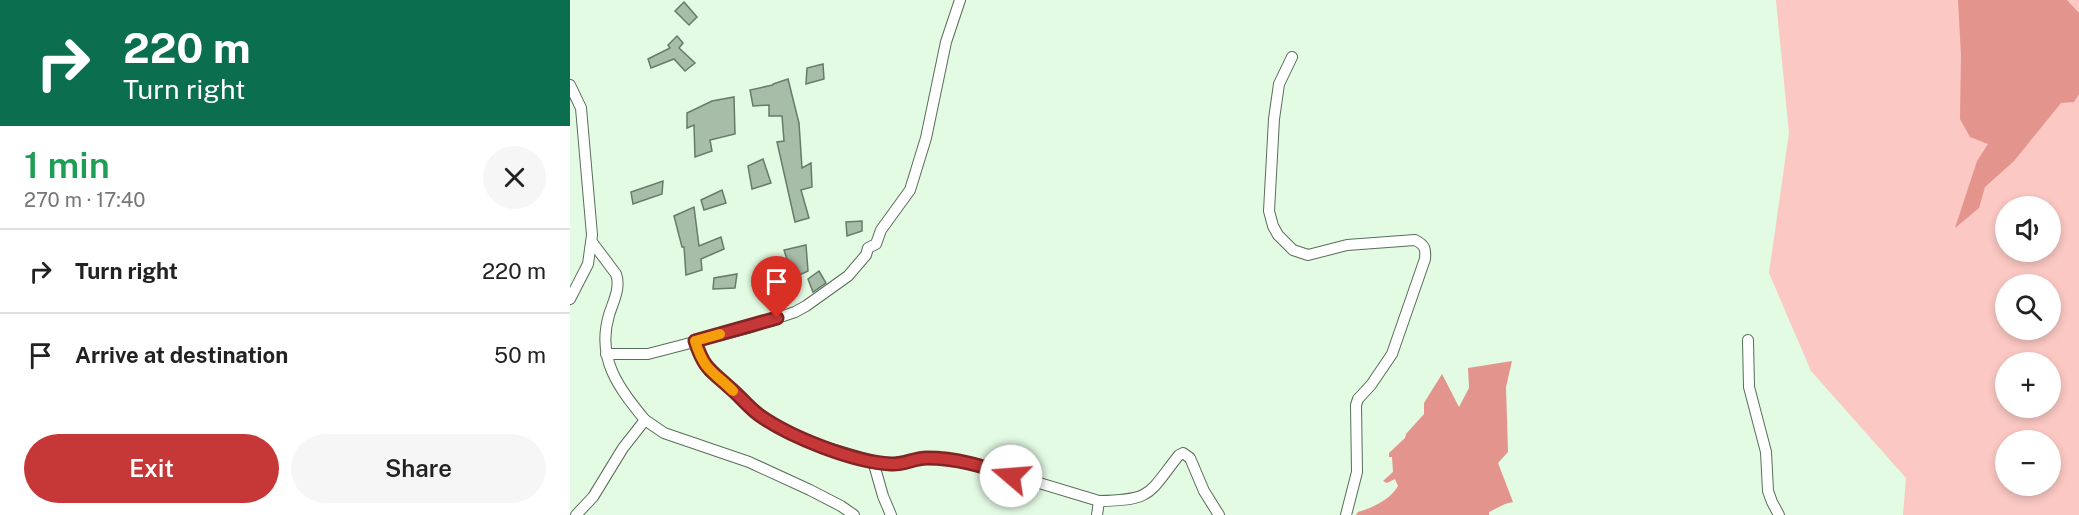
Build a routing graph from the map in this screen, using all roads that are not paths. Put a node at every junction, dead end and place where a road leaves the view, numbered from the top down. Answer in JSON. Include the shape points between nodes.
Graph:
{"nodes":[{"id":1,"x":960,"y":0,"type":"edge"},
{"id":2,"x":1292,"y":57,"type":"dead end"},
{"id":3,"x":570,"y":85,"type":"edge"},
{"id":4,"x":592,"y":242,"type":"junction"},
{"id":5,"x":570,"y":299,"type":"edge"},
{"id":6,"x":1748,"y":340,"type":"dead end"},
{"id":7,"x":695,"y":341,"type":"junction"},
{"id":8,"x":606,"y":354,"type":"junction"},
{"id":9,"x":645,"y":420,"type":"junction"},
{"id":10,"x":873,"y":461,"type":"junction"},
{"id":11,"x":1099,"y":501,"type":"junction"},
{"id":12,"x":576,"y":515,"type":"edge"},
{"id":13,"x":854,"y":515,"type":"edge"},
{"id":14,"x":891,"y":515,"type":"edge"},
{"id":15,"x":1097,"y":515,"type":"edge"},
{"id":16,"x":1219,"y":515,"type":"edge"},
{"id":17,"x":1346,"y":515,"type":"edge"},
{"id":18,"x":1779,"y":515,"type":"edge"}],
"edges":[{"from":1,"to":7,"type":"street","via":[[939,71],[917,172],[876,244],[868,248],[848,276],[806,306],[748,328]]},
{"from":2,"to":17,"type":"street","via":[[1275,108],[1269,211],[1278,235],[1293,250],[1308,255],[1347,245],[1415,240],[1426,249],[1392,354],[1356,405],[1357,472]]},
{"from":3,"to":4,"type":"street","via":[[581,108]]},
{"from":4,"to":5,"type":"street","via":[[588,264]]},
{"from":4,"to":8,"type":"street","via":[[618,280],[606,326]]},
{"from":6,"to":18,"type":"street","via":[[1749,387],[1766,453],[1768,491]]},
{"from":7,"to":8,"type":"street","via":[[648,354]]},
{"from":7,"to":10,"type":"street","via":[[709,371],[770,422],[825,447]]},
{"from":8,"to":9,"type":"street","via":[[621,390]]},
{"from":9,"to":12,"type":"street","via":[[593,497]]},
{"from":9,"to":13,"type":"street","via":[[664,433],[749,462],[800,485]]},
{"from":10,"to":11,"type":"street","via":[[892,464],[928,458],[973,463]]},
{"from":10,"to":14,"type":"street"},
{"from":11,"to":15,"type":"street"},
{"from":11,"to":16,"type":"street","via":[[1143,496],[1161,481],[1179,455],[1185,454],[1191,458]]}]}
